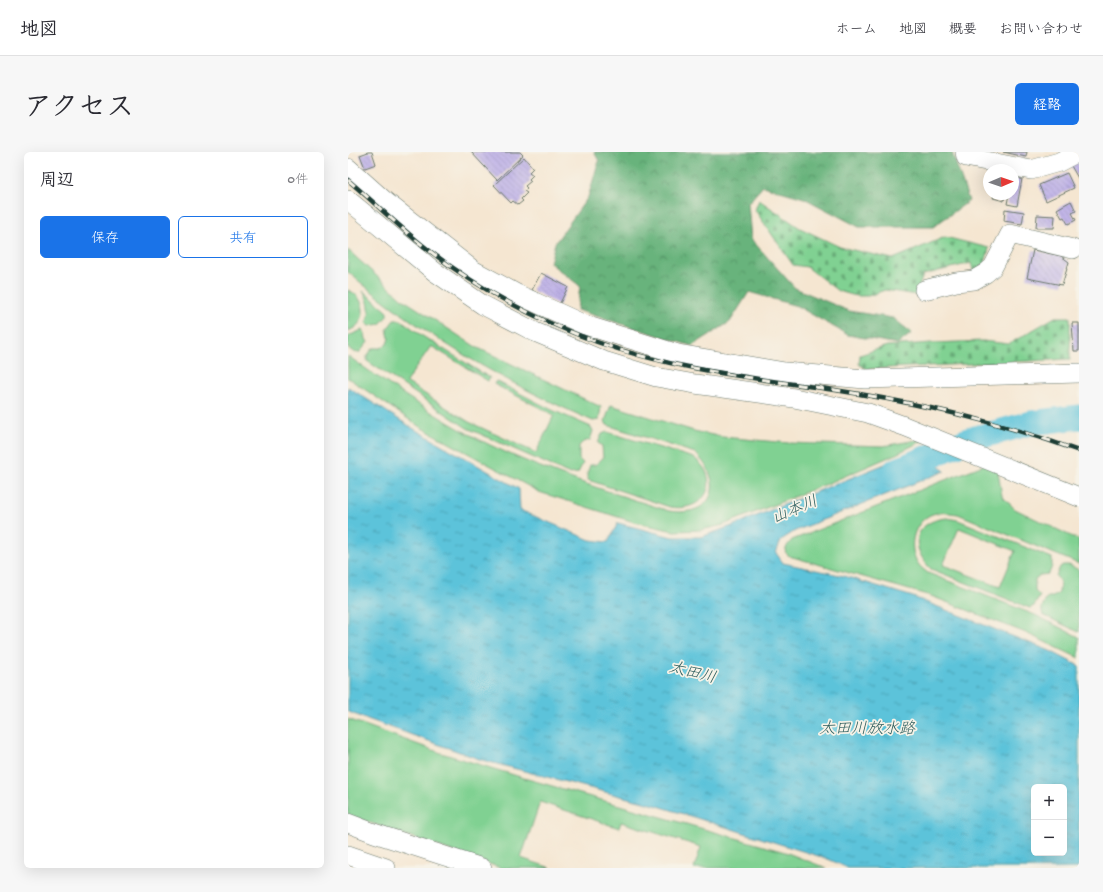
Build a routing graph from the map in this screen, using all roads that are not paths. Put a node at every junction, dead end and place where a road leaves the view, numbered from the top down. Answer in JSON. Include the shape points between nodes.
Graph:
{"nodes":[{"id":1,"x":965,"y":152,"type":"edge"},
{"id":2,"x":1078,"y":152,"type":"edge"},
{"id":3,"x":348,"y":168,"type":"edge"},
{"id":4,"x":348,"y":200,"type":"edge"},
{"id":5,"x":1077,"y":250,"type":"edge"},
{"id":6,"x":924,"y":290,"type":"dead end"},
{"id":7,"x":1079,"y":373,"type":"edge"},
{"id":8,"x":1079,"y":497,"type":"edge"},
{"id":9,"x":348,"y":822,"type":"edge"},
{"id":10,"x":348,"y":855,"type":"edge"},
{"id":11,"x":386,"y":868,"type":"edge"},
{"id":12,"x":482,"y":868,"type":"edge"}],
"edges":[{"from":1,"to":2,"type":"street","via":[[966,157],[1031,170],[1059,162]]},
{"from":3,"to":7,"type":"street","via":[[386,202],[473,270],[517,294],[585,325],[678,354],[785,372],[865,378]]},
{"from":4,"to":8,"type":"street","via":[[435,272],[483,305],[535,332],[604,361],[656,377],[794,398],[868,413]]},
{"from":5,"to":6,"type":"street","via":[[1010,234],[993,267],[986,273],[974,280]]},
{"from":9,"to":12,"type":"street"},
{"from":10,"to":11,"type":"street"}]}
